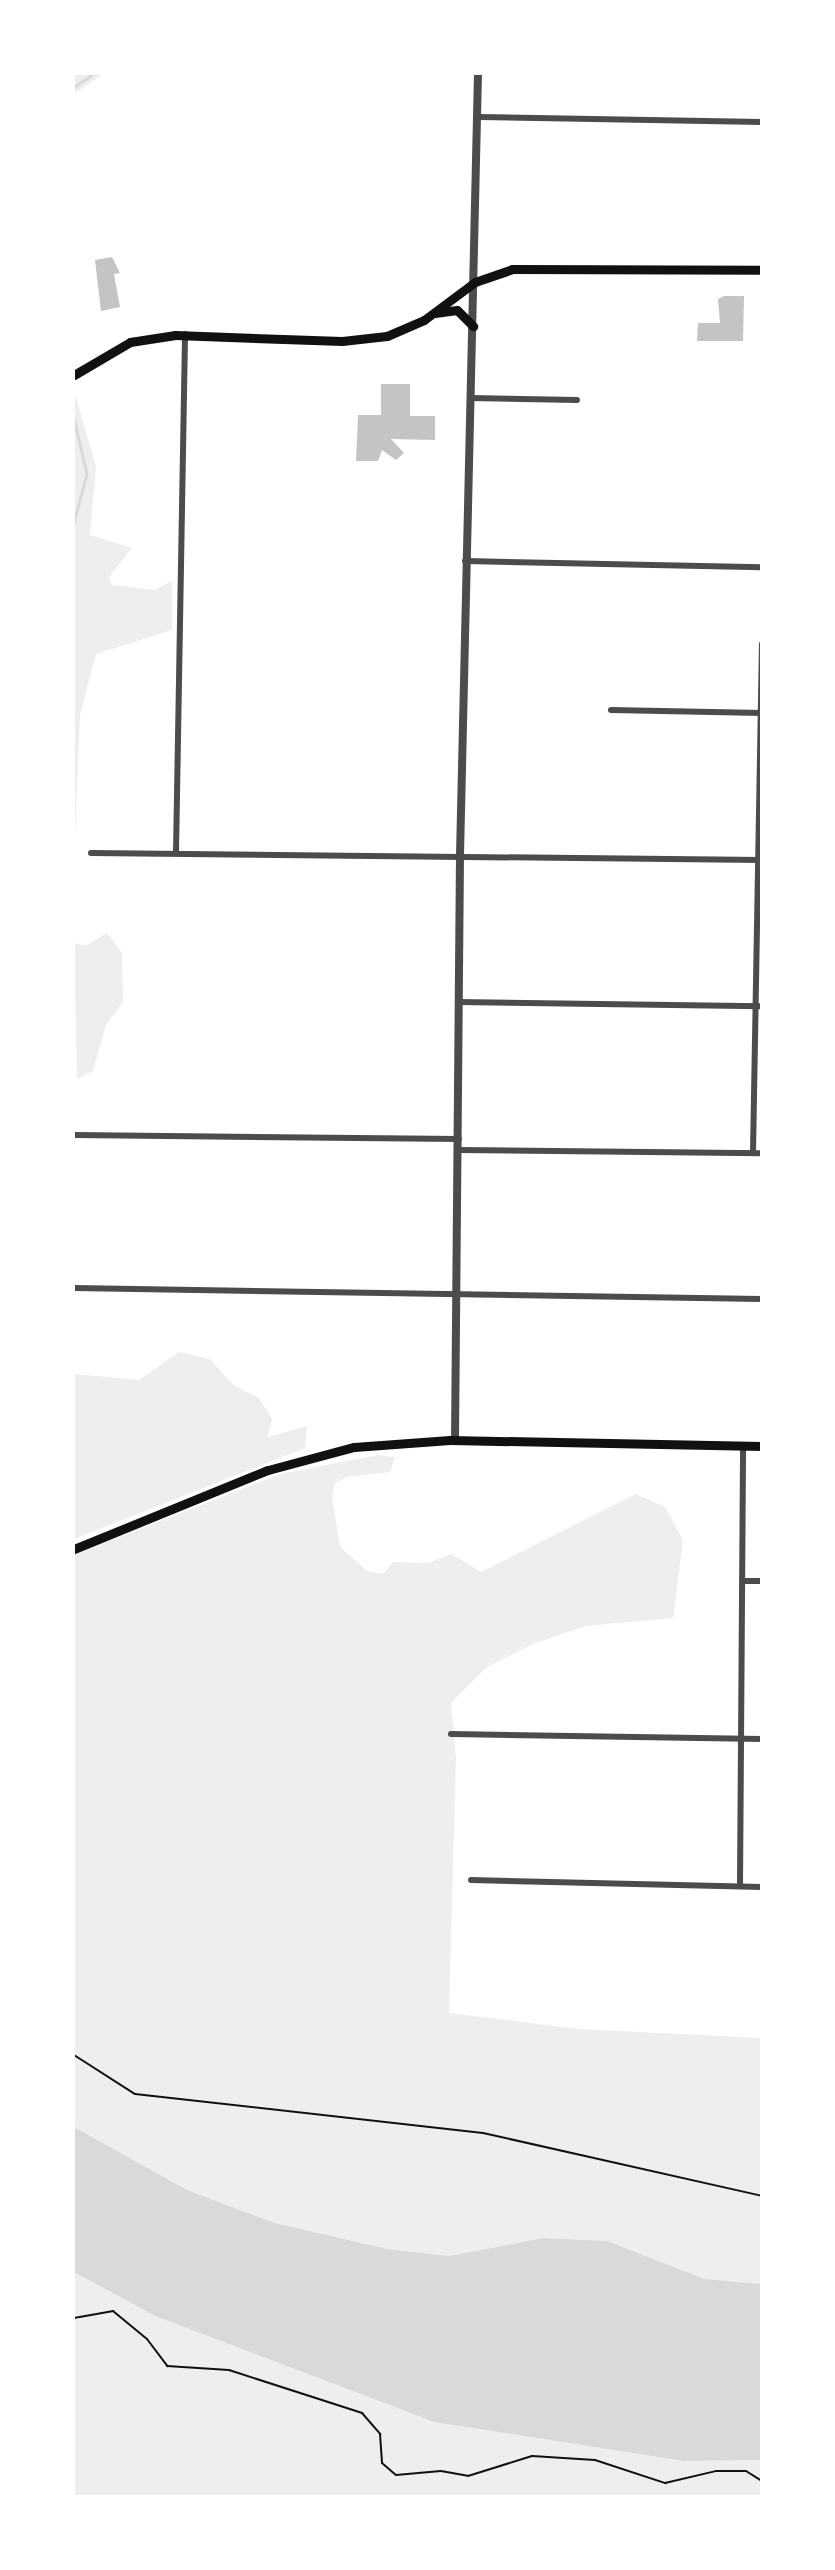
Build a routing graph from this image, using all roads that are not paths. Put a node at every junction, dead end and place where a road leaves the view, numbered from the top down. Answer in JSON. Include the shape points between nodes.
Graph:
{"nodes":[{"id":1,"x":478,"y":74,"type":"edge"},
{"id":2,"x":478,"y":117,"type":"junction"},
{"id":3,"x":761,"y":122,"type":"edge"},
{"id":4,"x":761,"y":270,"type":"edge"},
{"id":5,"x":475,"y":282,"type":"junction"},
{"id":6,"x":430,"y":315,"type":"junction"},
{"id":7,"x":473,"y":326,"type":"junction"},
{"id":8,"x":185,"y":334,"type":"junction"},
{"id":9,"x":74,"y":375,"type":"edge"},
{"id":10,"x":470,"y":398,"type":"junction"},
{"id":11,"x":577,"y":400,"type":"dead end"},
{"id":12,"x":465,"y":561,"type":"junction"},
{"id":13,"x":761,"y":567,"type":"edge"},
{"id":14,"x":761,"y":644,"type":"edge"},
{"id":15,"x":611,"y":710,"type":"dead end"},
{"id":16,"x":761,"y":713,"type":"edge"},
{"id":17,"x":176,"y":852,"type":"junction"},
{"id":18,"x":91,"y":853,"type":"dead end"},
{"id":19,"x":460,"y":855,"type":"junction"},
{"id":20,"x":760,"y":860,"type":"edge"},
{"id":21,"x":458,"y":1002,"type":"junction"},
{"id":22,"x":758,"y":1006,"type":"edge"},
{"id":23,"x":74,"y":1135,"type":"edge"},
{"id":24,"x":458,"y":1139,"type":"junction"},
{"id":25,"x":459,"y":1150,"type":"junction"},
{"id":26,"x":753,"y":1153,"type":"junction"},
{"id":27,"x":761,"y":1153,"type":"edge"},
{"id":28,"x":74,"y":1288,"type":"edge"},
{"id":29,"x":458,"y":1294,"type":"junction"},
{"id":30,"x":761,"y":1299,"type":"edge"},
{"id":31,"x":454,"y":1440,"type":"junction"},
{"id":32,"x":743,"y":1446,"type":"junction"},
{"id":33,"x":761,"y":1446,"type":"edge"},
{"id":34,"x":74,"y":1549,"type":"edge"},
{"id":35,"x":742,"y":1581,"type":"junction"},
{"id":36,"x":761,"y":1581,"type":"edge"},
{"id":37,"x":451,"y":1734,"type":"dead end"},
{"id":38,"x":741,"y":1738,"type":"junction"},
{"id":39,"x":761,"y":1739,"type":"edge"},
{"id":40,"x":471,"y":1880,"type":"dead end"},
{"id":41,"x":740,"y":1886,"type":"junction"},
{"id":42,"x":761,"y":1887,"type":"edge"}],
"edges":[{"from":1,"to":2,"type":"street"},
{"from":2,"to":3,"type":"street"},
{"from":2,"to":5,"type":"street"},
{"from":4,"to":5,"type":"main road","via":[[530,267]]},
{"from":5,"to":6,"type":"main road"},
{"from":5,"to":7,"type":"street"},
{"from":6,"to":7,"type":"main road","via":[[457,310]]},
{"from":6,"to":8,"type":"main road","via":[[400,332],[366,340]]},
{"from":7,"to":10,"type":"street"},
{"from":8,"to":9,"type":"main road","via":[[131,342]]},
{"from":8,"to":17,"type":"street"},
{"from":10,"to":11,"type":"street"},
{"from":10,"to":12,"type":"street"},
{"from":12,"to":13,"type":"street"},
{"from":12,"to":19,"type":"street"},
{"from":14,"to":16,"type":"street"},
{"from":15,"to":16,"type":"street"},
{"from":16,"to":20,"type":"street"},
{"from":17,"to":18,"type":"street"},
{"from":17,"to":19,"type":"street"},
{"from":19,"to":20,"type":"street"},
{"from":19,"to":21,"type":"street"},
{"from":20,"to":22,"type":"street"},
{"from":21,"to":22,"type":"street"},
{"from":21,"to":24,"type":"street"},
{"from":22,"to":26,"type":"street"},
{"from":23,"to":24,"type":"street"},
{"from":24,"to":25,"type":"street"},
{"from":25,"to":26,"type":"street"},
{"from":25,"to":29,"type":"street"},
{"from":26,"to":27,"type":"street"},
{"from":28,"to":29,"type":"street"},
{"from":29,"to":30,"type":"street"},
{"from":29,"to":31,"type":"street"},
{"from":31,"to":32,"type":"main road"},
{"from":31,"to":34,"type":"main road","via":[[304,1457]]},
{"from":32,"to":33,"type":"main road"},
{"from":32,"to":35,"type":"street"},
{"from":35,"to":36,"type":"street"},
{"from":35,"to":38,"type":"street"},
{"from":37,"to":38,"type":"street"},
{"from":38,"to":39,"type":"street"},
{"from":38,"to":41,"type":"street"},
{"from":40,"to":41,"type":"street"},
{"from":41,"to":42,"type":"street"}]}
